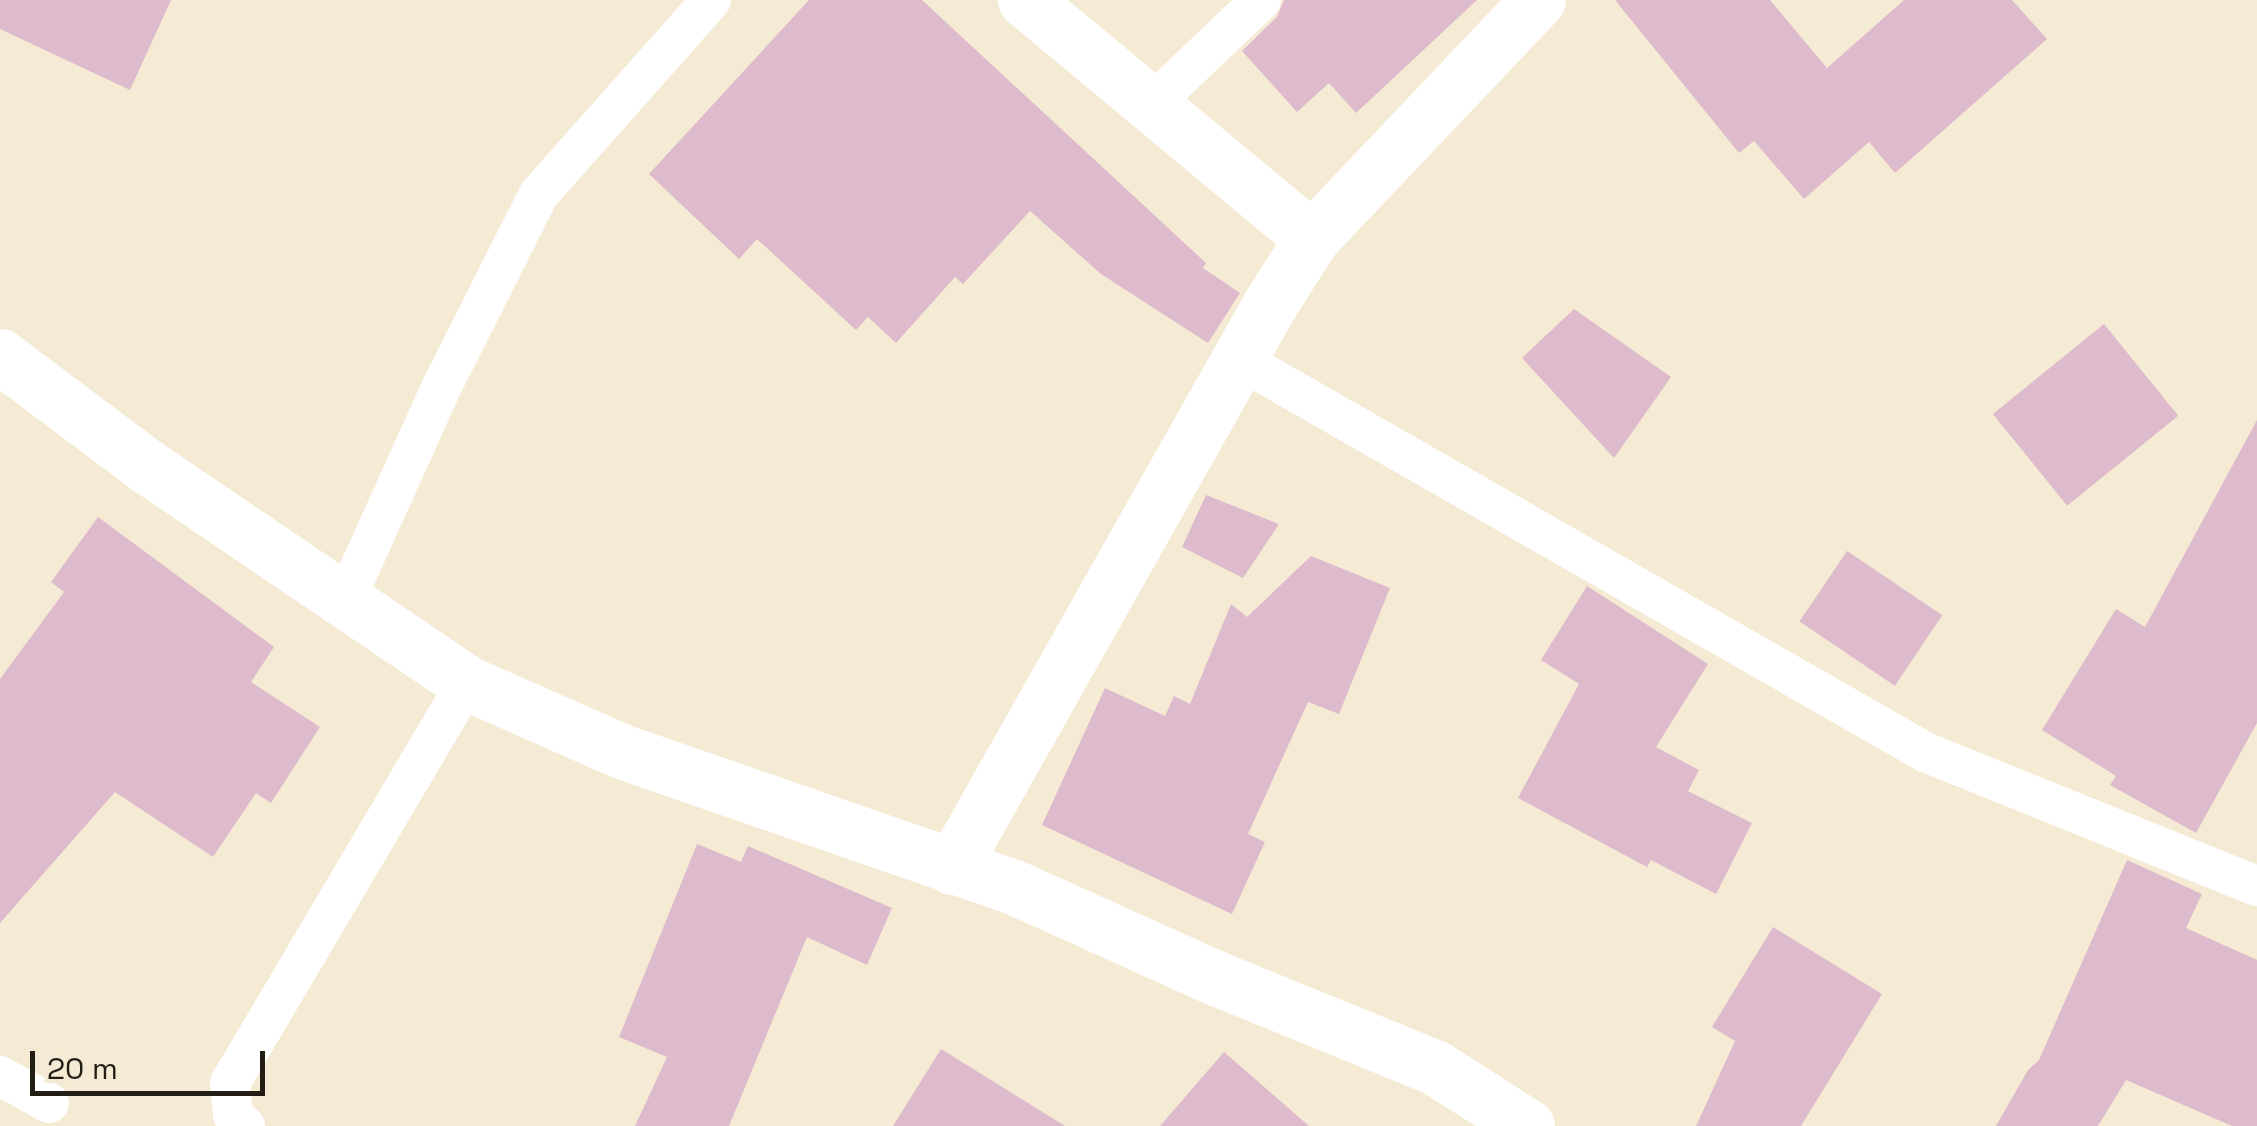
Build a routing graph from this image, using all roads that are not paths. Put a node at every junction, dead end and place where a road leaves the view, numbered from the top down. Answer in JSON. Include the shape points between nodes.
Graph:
{"nodes":[{"id":1,"x":711,"y":0,"type":"edge"},
{"id":2,"x":1025,"y":0,"type":"edge"},
{"id":3,"x":1262,"y":0,"type":"edge"},
{"id":4,"x":1538,"y":0,"type":"edge"},
{"id":5,"x":1153,"y":102,"type":"junction"},
{"id":6,"x":1312,"y":238,"type":"junction"},
{"id":7,"x":0,"y":356,"type":"edge"},
{"id":8,"x":1240,"y":360,"type":"junction"},
{"id":9,"x":344,"y":602,"type":"junction"},
{"id":10,"x":466,"y":683,"type":"junction"},
{"id":11,"x":952,"y":867,"type":"junction"},
{"id":12,"x":2257,"y":886,"type":"edge"},
{"id":13,"x":0,"y":1076,"type":"edge"},
{"id":14,"x":48,"y":1102,"type":"dead end"},
{"id":15,"x":245,"y":1126,"type":"edge"},
{"id":16,"x":1527,"y":1126,"type":"edge"}],
"edges":[{"from":1,"to":9,"type":"lane","via":[[539,194]]},
{"from":2,"to":5,"type":"street"},
{"from":3,"to":5,"type":"lane"},
{"from":4,"to":6,"type":"street"},
{"from":5,"to":6,"type":"street"},
{"from":6,"to":8,"type":"street"},
{"from":7,"to":9,"type":"street"},
{"from":8,"to":11,"type":"street"},
{"from":8,"to":12,"type":"lane","via":[[1925,752]]},
{"from":9,"to":10,"type":"street"},
{"from":10,"to":11,"type":"street","via":[[621,751]]},
{"from":10,"to":15,"type":"lane","via":[[230,1083],[233,1115]]},
{"from":11,"to":16,"type":"street","via":[[1014,887],[1436,1068]]},
{"from":13,"to":14,"type":"lane"}]}
